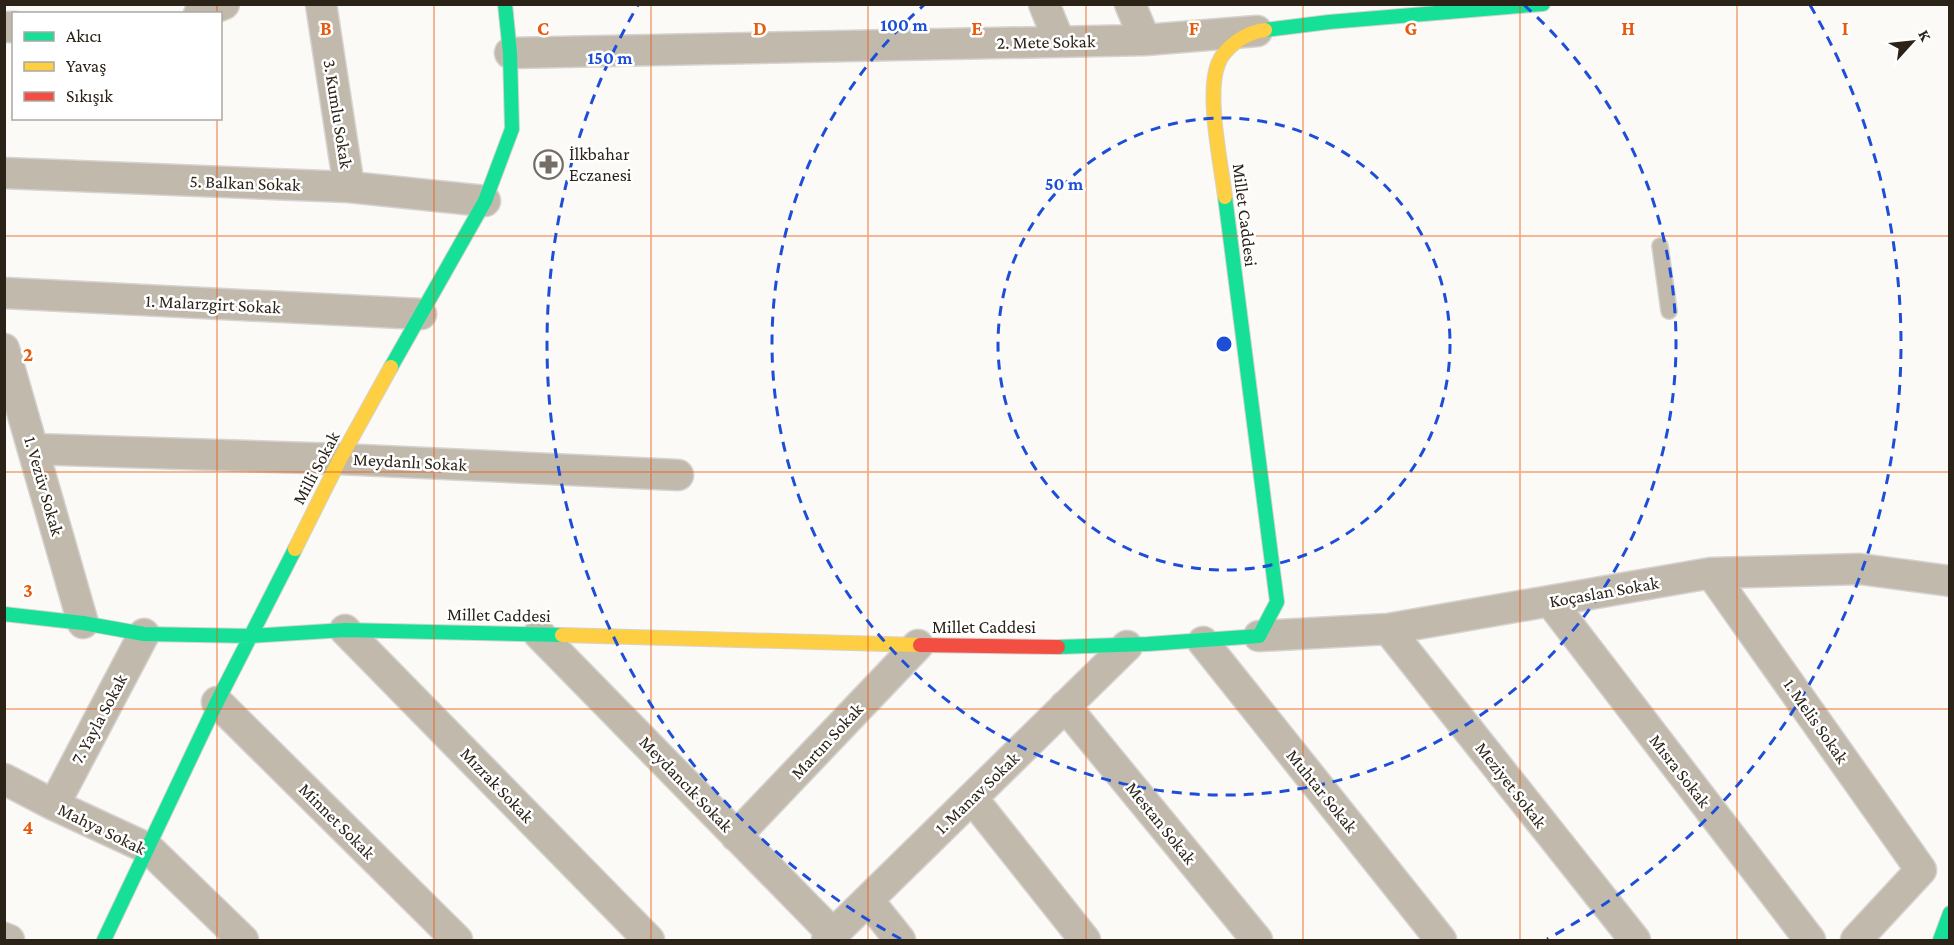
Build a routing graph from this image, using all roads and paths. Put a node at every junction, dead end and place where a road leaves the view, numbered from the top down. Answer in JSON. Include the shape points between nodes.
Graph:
{"nodes":[{"id":1,"x":224,"y":4,"type":"edge"},
{"id":2,"x":321,"y":4,"type":"edge"},
{"id":3,"x":505,"y":4,"type":"edge"},
{"id":4,"x":1044,"y":4,"type":"edge"},
{"id":5,"x":1130,"y":4,"type":"edge"},
{"id":6,"x":1367,"y":4,"type":"edge"},
{"id":7,"x":1543,"y":4,"type":"edge"},
{"id":8,"x":204,"y":12,"type":"edge"},
{"id":9,"x":1329,"y":22,"type":"junction"},
{"id":10,"x":1257,"y":31,"type":"junction"},
{"id":11,"x":1145,"y":40,"type":"junction"},
{"id":12,"x":1059,"y":41,"type":"junction"},
{"id":13,"x":510,"y":52,"type":"junction"},
{"id":14,"x":4,"y":173,"type":"edge"},
{"id":15,"x":349,"y":187,"type":"junction"},
{"id":16,"x":485,"y":201,"type":"junction"},
{"id":17,"x":1660,"y":246,"type":"dead end"},
{"id":18,"x":4,"y":293,"type":"edge"},
{"id":19,"x":1669,"y":311,"type":"dead end"},
{"id":20,"x":422,"y":314,"type":"junction"},
{"id":21,"x":4,"y":349,"type":"edge"},
{"id":22,"x":33,"y":449,"type":"junction"},
{"id":23,"x":340,"y":459,"type":"junction"},
{"id":24,"x":678,"y":475,"type":"dead end"},
{"id":25,"x":1711,"y":573,"type":"junction"},
{"id":26,"x":1950,"y":581,"type":"edge"},
{"id":27,"x":1550,"y":601,"type":"junction"},
{"id":28,"x":4,"y":614,"type":"edge"},
{"id":29,"x":82,"y":623,"type":"junction"},
{"id":30,"x":1388,"y":629,"type":"junction"},
{"id":31,"x":345,"y":630,"type":"junction"},
{"id":32,"x":144,"y":634,"type":"junction"},
{"id":33,"x":539,"y":634,"type":"junction"},
{"id":34,"x":250,"y":636,"type":"junction"},
{"id":35,"x":1258,"y":636,"type":"junction"},
{"id":36,"x":1203,"y":642,"type":"junction"},
{"id":37,"x":918,"y":645,"type":"junction"},
{"id":38,"x":1127,"y":645,"type":"junction"},
{"id":39,"x":217,"y":702,"type":"junction"},
{"id":40,"x":1065,"y":706,"type":"junction"},
{"id":41,"x":4,"y":778,"type":"edge"},
{"id":42,"x":972,"y":798,"type":"junction"},
{"id":43,"x":54,"y":805,"type":"junction"},
{"id":44,"x":736,"y":836,"type":"junction"},
{"id":45,"x":148,"y":849,"type":"junction"},
{"id":46,"x":868,"y":900,"type":"junction"},
{"id":47,"x":1950,"y":914,"type":"edge"},
{"id":48,"x":830,"y":937,"type":"edge"},
{"id":49,"x":4,"y":938,"type":"edge"},
{"id":50,"x":9,"y":940,"type":"edge"},
{"id":51,"x":104,"y":940,"type":"edge"},
{"id":52,"x":243,"y":940,"type":"edge"},
{"id":53,"x":458,"y":940,"type":"edge"},
{"id":54,"x":649,"y":940,"type":"edge"},
{"id":55,"x":900,"y":940,"type":"edge"},
{"id":56,"x":1085,"y":940,"type":"edge"},
{"id":57,"x":1257,"y":940,"type":"edge"},
{"id":58,"x":1441,"y":940,"type":"edge"},
{"id":59,"x":1635,"y":940,"type":"edge"},
{"id":60,"x":1810,"y":940,"type":"edge"},
{"id":61,"x":1856,"y":940,"type":"edge"},
{"id":62,"x":1940,"y":940,"type":"edge"}],
"edges":[{"from":1,"to":8,"type":"street"},
{"from":2,"to":15,"type":"street","name":"3. Kumlu Sokak"},
{"from":3,"to":13,"type":"main road","name":"Milli Sokak"},
{"from":4,"to":12,"type":"street"},
{"from":5,"to":11,"type":"street"},
{"from":6,"to":9,"type":"main road","name":"Millet Caddesi"},
{"from":7,"to":9,"type":"main road","name":"Millet Caddesi"},
{"from":9,"to":10,"type":"main road","name":"Millet Caddesi"},
{"from":10,"to":11,"type":"street","name":"2. Mete Sokak"},
{"from":10,"to":35,"type":"main road","name":"Millet Caddesi","via":[[1231,45],[1218,63],[1212,95],[1277,602]]},
{"from":11,"to":12,"type":"street","name":"2. Mete Sokak"},
{"from":12,"to":13,"type":"street","name":"2. Mete Sokak"},
{"from":13,"to":16,"type":"main road","name":"Milli Sokak","via":[[512,129]]},
{"from":14,"to":15,"type":"street","name":"5. Balkan Sokak"},
{"from":15,"to":16,"type":"street","name":"5. Balkan Sokak"},
{"from":16,"to":20,"type":"main road","name":"Milli Sokak"},
{"from":17,"to":19,"type":"lane"},
{"from":18,"to":20,"type":"street","name":"1. Malarzgirt Sokak"},
{"from":20,"to":23,"type":"main road","name":"Milli Sokak"},
{"from":21,"to":22,"type":"street","name":"1. Vezüv Sokak"},
{"from":22,"to":23,"type":"street","name":"Meydanlı Sokak"},
{"from":22,"to":29,"type":"street","name":"1. Vezüv Sokak"},
{"from":23,"to":24,"type":"street","name":"Meydanlı Sokak"},
{"from":23,"to":34,"type":"main road","name":"Milli Sokak"},
{"from":25,"to":26,"type":"street","name":"Koçaslan Sokak","via":[[1860,568]]},
{"from":25,"to":27,"type":"street","name":"Koçaslan Sokak"},
{"from":25,"to":61,"type":"street","name":"1. Melis Sokak","via":[[1921,870]]},
{"from":27,"to":30,"type":"street","name":"Koçaslan Sokak"},
{"from":27,"to":60,"type":"street","name":"Mısra Sokak"},
{"from":28,"to":29,"type":"main road","name":"Millet Caddesi"},
{"from":29,"to":32,"type":"main road","name":"Millet Caddesi"},
{"from":30,"to":35,"type":"street","name":"Koçaslan Sokak"},
{"from":30,"to":59,"type":"street","name":"Meziyet Sokak"},
{"from":31,"to":33,"type":"main road","name":"Millet Caddesi"},
{"from":31,"to":34,"type":"main road","name":"Millet Caddesi"},
{"from":31,"to":54,"type":"street","name":"Mızrak Sokak"},
{"from":32,"to":34,"type":"main road","name":"Millet Caddesi"},
{"from":32,"to":43,"type":"street","name":"7. Yayla Sokak"},
{"from":33,"to":37,"type":"main road","name":"Millet Caddesi"},
{"from":33,"to":44,"type":"street","name":"Meydancık Sokak"},
{"from":34,"to":39,"type":"main road","name":"Milli Sokak"},
{"from":35,"to":36,"type":"main road","name":"Millet Caddesi"},
{"from":36,"to":38,"type":"main road","name":"Millet Caddesi"},
{"from":36,"to":58,"type":"street","name":"Muhtar Sokak"},
{"from":37,"to":38,"type":"main road","name":"Millet Caddesi"},
{"from":37,"to":44,"type":"street","name":"Martın Sokak"},
{"from":38,"to":40,"type":"street","name":"1. Manav Sokak"},
{"from":39,"to":45,"type":"main road","name":"Milli Sokak"},
{"from":39,"to":53,"type":"street","name":"Minnet Sokak"},
{"from":40,"to":42,"type":"street","name":"1. Manav Sokak"},
{"from":40,"to":57,"type":"street","name":"Mestan Sokak"},
{"from":41,"to":43,"type":"street","name":"Mahya Sokak"},
{"from":42,"to":46,"type":"street","name":"1. Manav Sokak"},
{"from":42,"to":56,"type":"street"},
{"from":43,"to":45,"type":"street","name":"Mahya Sokak"},
{"from":44,"to":48,"type":"street","name":"Meydancık Sokak"},
{"from":45,"to":51,"type":"main road","name":"Milli Sokak"},
{"from":45,"to":52,"type":"street","name":"Mahya Sokak"},
{"from":46,"to":48,"type":"street","name":"1. Manav Sokak"},
{"from":46,"to":55,"type":"street"},
{"from":47,"to":62,"type":"main road"},
{"from":49,"to":50,"type":"street"}]}
